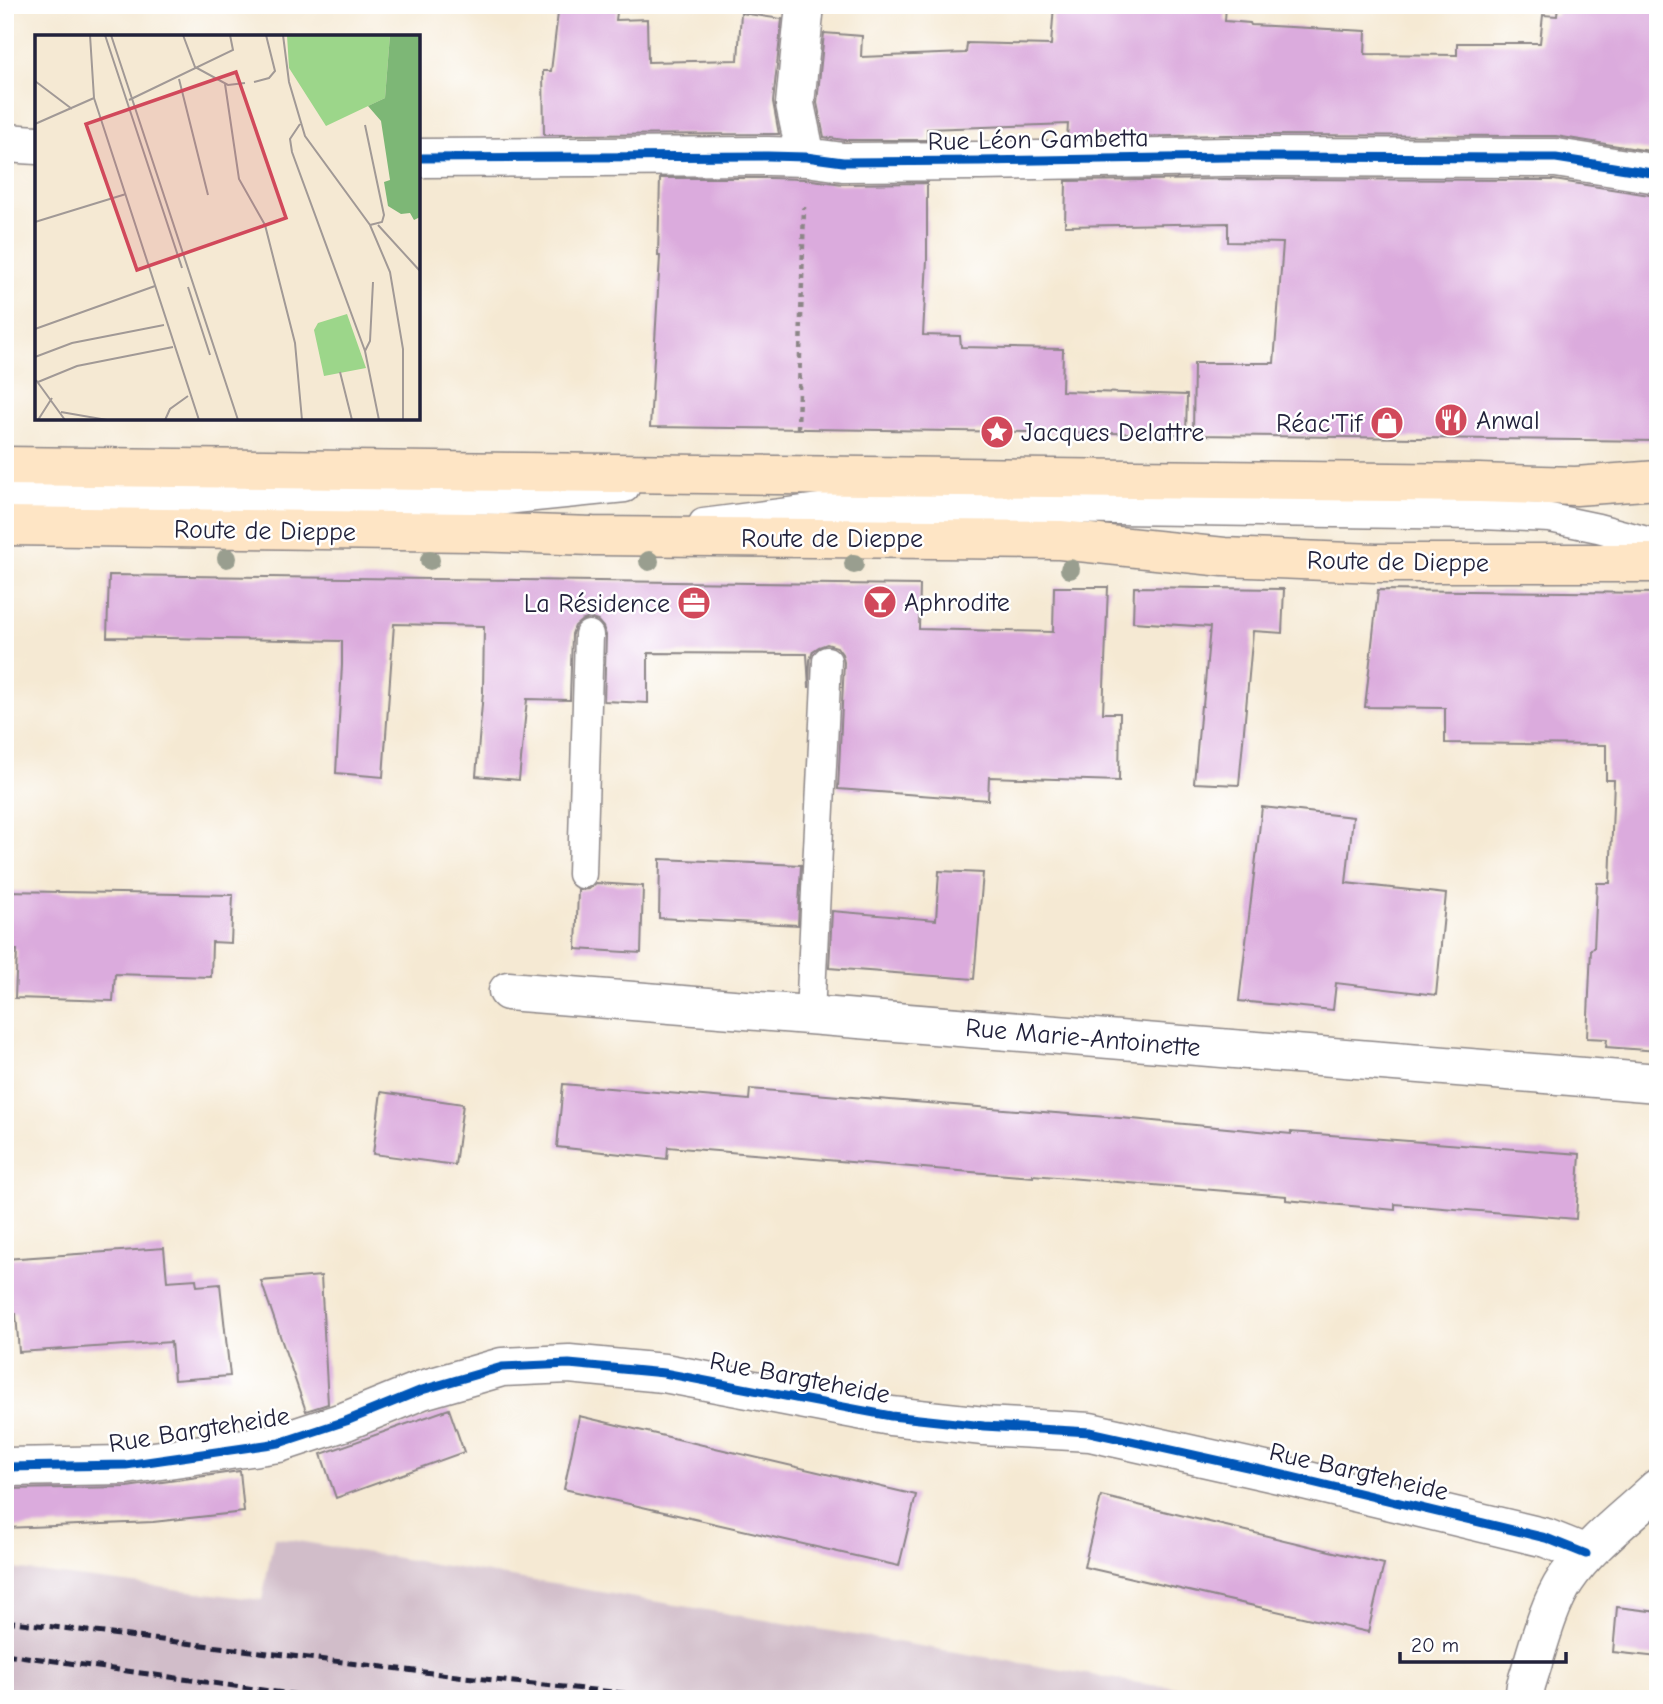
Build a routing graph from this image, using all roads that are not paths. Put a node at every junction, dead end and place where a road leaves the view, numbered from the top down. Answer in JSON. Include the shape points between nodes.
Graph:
{"nodes":[{"id":1,"x":805,"y":5,"type":"edge"},
{"id":2,"x":5,"y":143,"type":"edge"},
{"id":3,"x":35,"y":145,"type":"edge"},
{"id":4,"x":806,"y":157,"type":"junction"},
{"id":5,"x":420,"y":158,"type":"edge"},
{"id":6,"x":1658,"y":174,"type":"edge"},
{"id":7,"x":5,"y":466,"type":"edge"},
{"id":8,"x":754,"y":475,"type":"junction"},
{"id":9,"x":1658,"y":480,"type":"edge"},
{"id":10,"x":1576,"y":486,"type":"junction"},
{"id":11,"x":5,"y":495,"type":"edge"},
{"id":12,"x":1658,"y":500,"type":"edge"},
{"id":13,"x":5,"y":526,"type":"edge"},
{"id":14,"x":593,"y":536,"type":"junction"},
{"id":15,"x":1658,"y":544,"type":"edge"},
{"id":16,"x":1658,"y":563,"type":"edge"},
{"id":17,"x":589,"y":635,"type":"dead end"},
{"id":18,"x":827,"y":661,"type":"dead end"},
{"id":19,"x":582,"y":874,"type":"dead end"},
{"id":20,"x":508,"y":991,"type":"dead end"},
{"id":21,"x":810,"y":1015,"type":"junction"},
{"id":22,"x":1658,"y":1083,"type":"edge"},
{"id":23,"x":5,"y":1467,"type":"edge"},
{"id":24,"x":1658,"y":1488,"type":"edge"},
{"id":25,"x":1586,"y":1554,"type":"junction"},
{"id":26,"x":1524,"y":1699,"type":"edge"}],
"edges":[{"from":1,"to":4,"type":"street","via":[[794,104]]},
{"from":2,"to":3,"type":"street"},
{"from":4,"to":5,"type":"street","name":"Rue Léon Gambetta"},
{"from":4,"to":6,"type":"street","name":"Rue Léon Gambetta","via":[[843,162],[1556,158]]},
{"from":7,"to":8,"type":"main road"},
{"from":8,"to":10,"type":"main road"},
{"from":8,"to":11,"type":"lane","via":[[505,500]]},
{"from":9,"to":10,"type":"main road"},
{"from":10,"to":12,"type":"lane"},
{"from":13,"to":14,"type":"main road","name":"Route de Dieppe"},
{"from":14,"to":15,"type":"lane","via":[[836,506],[1550,518]]},
{"from":14,"to":16,"type":"main road","name":"Route de Dieppe","via":[[1060,540],[1224,557],[1376,563]]},
{"from":17,"to":19,"type":"lane"},
{"from":18,"to":21,"type":"lane"},
{"from":20,"to":21,"type":"street","name":"Rue Marie-Antoinette"},
{"from":21,"to":22,"type":"street","name":"Rue Marie-Antoinette"},
{"from":23,"to":25,"type":"street","name":"Rue Bargteheide","via":[[126,1465],[279,1443],[502,1367],[569,1364],[664,1373],[891,1416],[1090,1432],[1546,1538]]},
{"from":24,"to":25,"type":"street"},
{"from":25,"to":26,"type":"street","via":[[1553,1604]]}]}
